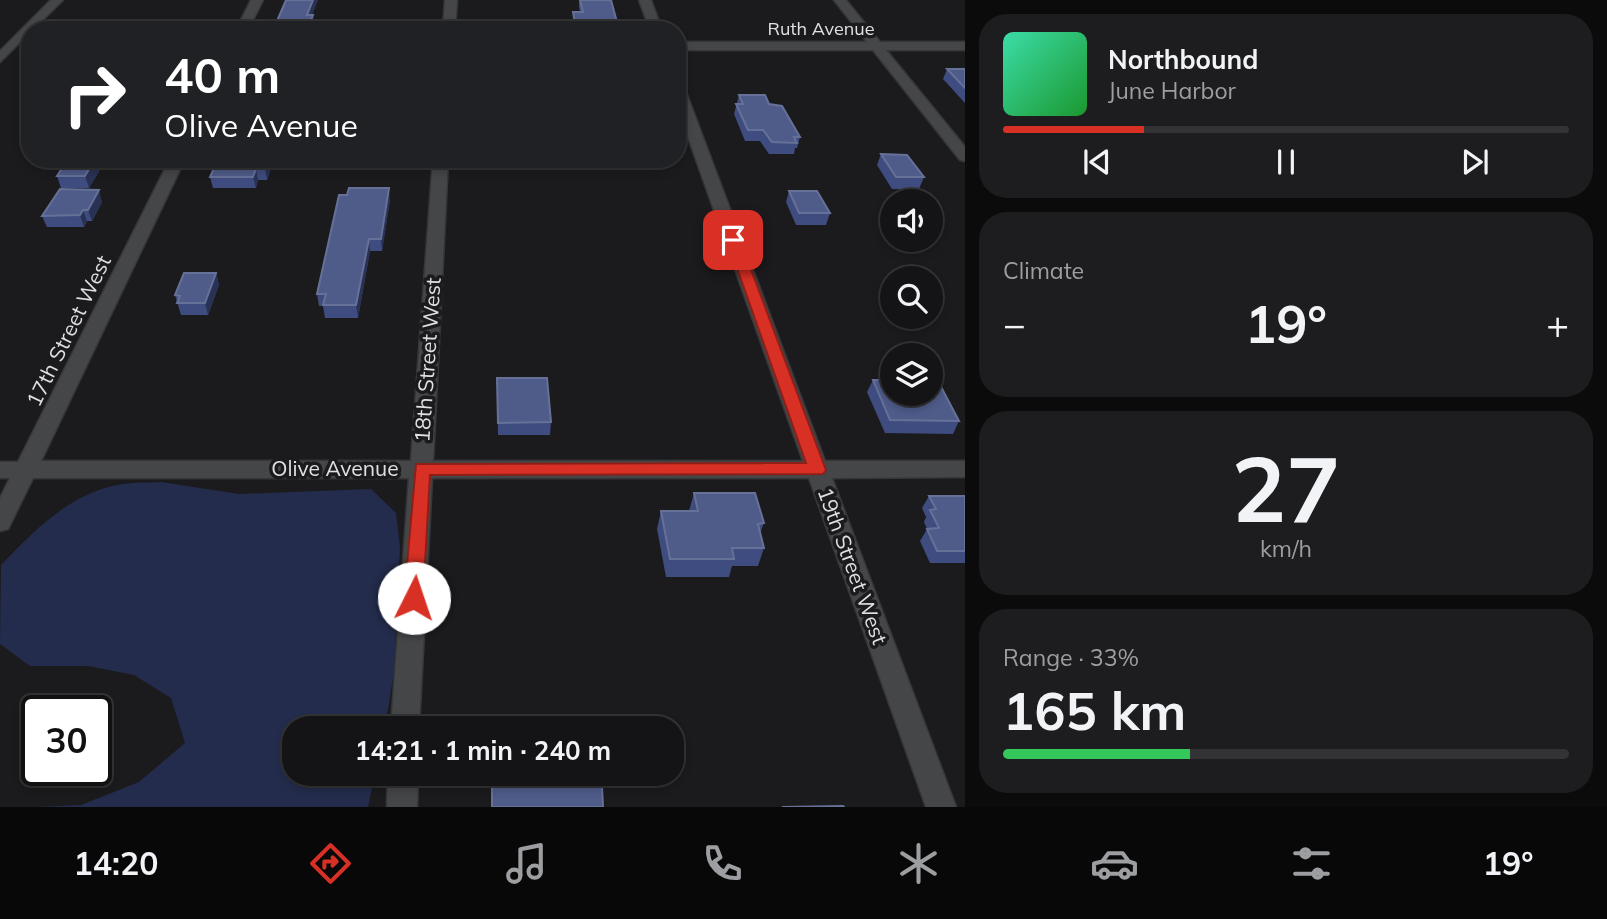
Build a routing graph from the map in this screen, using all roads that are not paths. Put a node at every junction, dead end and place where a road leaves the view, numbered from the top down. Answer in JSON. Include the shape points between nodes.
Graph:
{"nodes":[{"id":1,"x":57,"y":0,"type":"edge"},
{"id":2,"x":257,"y":0,"type":"edge"},
{"id":3,"x":450,"y":0,"type":"edge"},
{"id":4,"x":645,"y":0,"type":"edge"},
{"id":5,"x":839,"y":0,"type":"edge"},
{"id":6,"x":36,"y":21,"type":"edge"},
{"id":7,"x":246,"y":21,"type":"edge"},
{"id":8,"x":449,"y":21,"type":"edge"},
{"id":9,"x":653,"y":21,"type":"edge"},
{"id":10,"x":21,"y":37,"type":"edge"},
{"id":11,"x":686,"y":46,"type":"edge"},
{"id":12,"x":876,"y":46,"type":"junction"},
{"id":13,"x":965,"y":46,"type":"edge"},
{"id":14,"x":11,"y":47,"type":"junction"},
{"id":15,"x":21,"y":47,"type":"edge"},
{"id":16,"x":0,"y":58,"type":"edge"},
{"id":17,"x":686,"y":113,"type":"edge"},
{"id":18,"x":965,"y":157,"type":"edge"},
{"id":19,"x":174,"y":168,"type":"edge"},
{"id":20,"x":440,"y":168,"type":"edge"},
{"id":21,"x":422,"y":468,"type":"junction"},
{"id":22,"x":965,"y":469,"type":"edge"},
{"id":23,"x":0,"y":470,"type":"edge"},
{"id":24,"x":26,"y":470,"type":"junction"},
{"id":25,"x":817,"y":470,"type":"junction"},
{"id":26,"x":0,"y":522,"type":"edge"},
{"id":27,"x":406,"y":716,"type":"edge"},
{"id":28,"x":403,"y":786,"type":"edge"},
{"id":29,"x":402,"y":807,"type":"edge"},
{"id":30,"x":941,"y":807,"type":"edge"}],
"edges":[{"from":1,"to":6,"type":"street"},
{"from":2,"to":7,"type":"street"},
{"from":3,"to":8,"type":"street"},
{"from":4,"to":9,"type":"street"},
{"from":5,"to":12,"type":"street"},
{"from":10,"to":14,"type":"street"},
{"from":11,"to":12,"type":"street","name":"Ruth Avenue"},
{"from":12,"to":13,"type":"street","name":"Ruth Avenue"},
{"from":12,"to":18,"type":"street"},
{"from":14,"to":15,"type":"street"},
{"from":14,"to":16,"type":"street"},
{"from":17,"to":25,"type":"street","name":"19th Street West"},
{"from":19,"to":24,"type":"street","name":"17th Street West"},
{"from":20,"to":21,"type":"street","name":"18th Street West"},
{"from":21,"to":24,"type":"street","name":"Olive Avenue"},
{"from":21,"to":25,"type":"street","name":"Olive Avenue"},
{"from":21,"to":27,"type":"street","name":"18th Street West"},
{"from":22,"to":25,"type":"street","name":"Olive Avenue"},
{"from":23,"to":24,"type":"street","name":"Olive Avenue"},
{"from":24,"to":26,"type":"street","name":"17th Street West"},
{"from":25,"to":30,"type":"street","name":"19th Street West"},
{"from":28,"to":29,"type":"street"}]}
